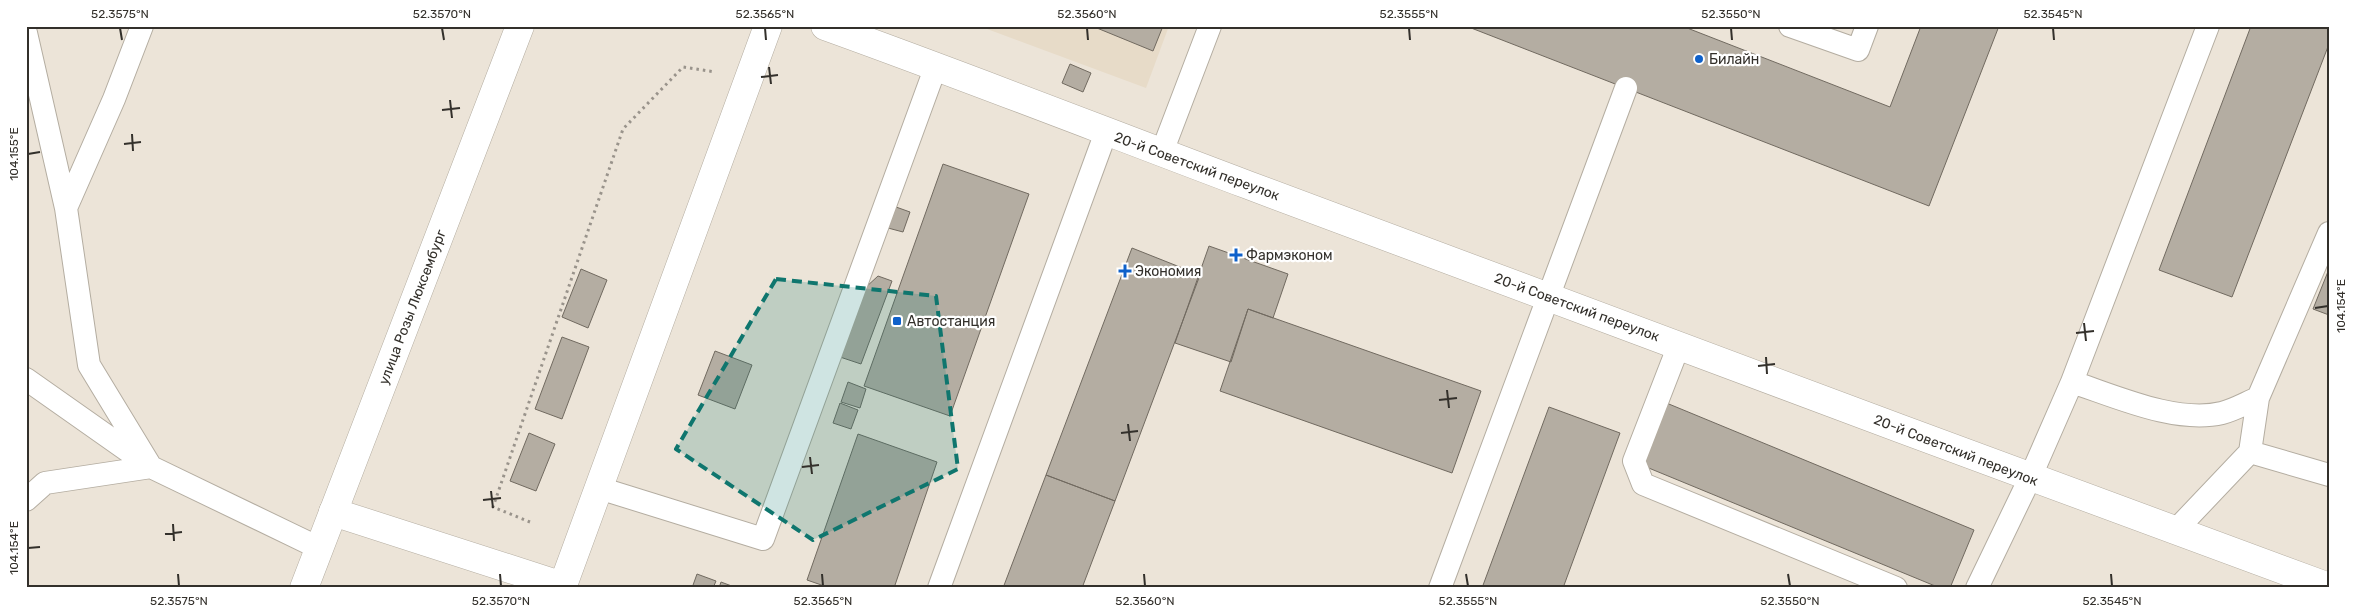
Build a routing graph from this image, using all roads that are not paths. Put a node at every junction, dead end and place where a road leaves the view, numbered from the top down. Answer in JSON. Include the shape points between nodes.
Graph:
{"nodes":[{"id":1,"x":142,"y":26,"type":"edge"},
{"id":2,"x":520,"y":26,"type":"edge"},
{"id":3,"x":768,"y":26,"type":"edge"},
{"id":4,"x":825,"y":26,"type":"edge"},
{"id":5,"x":1210,"y":26,"type":"edge"},
{"id":6,"x":1790,"y":26,"type":"edge"},
{"id":7,"x":1867,"y":26,"type":"edge"},
{"id":8,"x":2208,"y":26,"type":"edge"},
{"id":9,"x":26,"y":33,"type":"edge"},
{"id":10,"x":936,"y":66,"type":"junction"},
{"id":11,"x":1626,"y":88,"type":"dead end"},
{"id":12,"x":1106,"y":132,"type":"junction"},
{"id":13,"x":1162,"y":152,"type":"junction"},
{"id":14,"x":66,"y":208,"type":"junction"},
{"id":15,"x":2329,"y":233,"type":"edge"},
{"id":16,"x":1549,"y":297,"type":"junction"},
{"id":17,"x":1679,"y":345,"type":"junction"},
{"id":18,"x":26,"y":379,"type":"edge"},
{"id":19,"x":2072,"y":382,"type":"junction"},
{"id":20,"x":2258,"y":398,"type":"junction"},
{"id":21,"x":2250,"y":452,"type":"junction"},
{"id":22,"x":151,"y":467,"type":"junction"},
{"id":23,"x":2329,"y":475,"type":"edge"},
{"id":24,"x":2030,"y":478,"type":"junction"},
{"id":25,"x":599,"y":488,"type":"junction"},
{"id":26,"x":26,"y":500,"type":"edge"},
{"id":27,"x":333,"y":512,"type":"junction"},
{"id":28,"x":2175,"y":531,"type":"junction"},
{"id":29,"x":319,"y":548,"type":"junction"},
{"id":30,"x":563,"y":587,"type":"edge"},
{"id":31,"x":2329,"y":587,"type":"edge"},
{"id":32,"x":304,"y":588,"type":"edge"},
{"id":33,"x":939,"y":588,"type":"edge"},
{"id":34,"x":1440,"y":588,"type":"edge"},
{"id":35,"x":1896,"y":588,"type":"edge"},
{"id":36,"x":1977,"y":588,"type":"edge"}],
"edges":[{"from":1,"to":14,"type":"lane"},
{"from":2,"to":27,"type":"street","name":"улица Розы Люксембург"},
{"from":3,"to":25,"type":"street"},
{"from":4,"to":10,"type":"street","name":"20-й Советский переулок"},
{"from":5,"to":13,"type":"lane"},
{"from":6,"to":7,"type":"lane","via":[[1858,50]]},
{"from":8,"to":19,"type":"lane"},
{"from":9,"to":14,"type":"lane"},
{"from":10,"to":12,"type":"street","name":"20-й Советский переулок"},
{"from":10,"to":25,"type":"lane","via":[[763,539]]},
{"from":11,"to":16,"type":"lane"},
{"from":12,"to":13,"type":"street","name":"20-й Советский переулок"},
{"from":12,"to":33,"type":"lane"},
{"from":13,"to":16,"type":"street","name":"20-й Советский переулок"},
{"from":14,"to":22,"type":"lane","via":[[89,365]]},
{"from":15,"to":20,"type":"lane"},
{"from":16,"to":17,"type":"street","name":"20-й Советский переулок"},
{"from":16,"to":34,"type":"lane"},
{"from":17,"to":24,"type":"street","name":"20-й Советский переулок"},
{"from":17,"to":35,"type":"lane","via":[[1634,461],[1643,484]]},
{"from":18,"to":22,"type":"lane"},
{"from":19,"to":20,"type":"lane","via":[[2168,412],[2194,415],[2222,413]]},
{"from":19,"to":24,"type":"lane"},
{"from":20,"to":21,"type":"lane"},
{"from":21,"to":23,"type":"lane"},
{"from":21,"to":28,"type":"lane"},
{"from":22,"to":26,"type":"lane","via":[[45,483]]},
{"from":22,"to":29,"type":"lane"},
{"from":24,"to":28,"type":"street","name":"20-й Советский переулок"},
{"from":24,"to":36,"type":"lane"},
{"from":25,"to":30,"type":"street"},
{"from":27,"to":29,"type":"street","name":"улица Розы Люксембург"},
{"from":27,"to":30,"type":"street"},
{"from":28,"to":31,"type":"street","name":"20-й Советский переулок"},
{"from":29,"to":32,"type":"street","name":"улица Розы Люксембург"}]}
